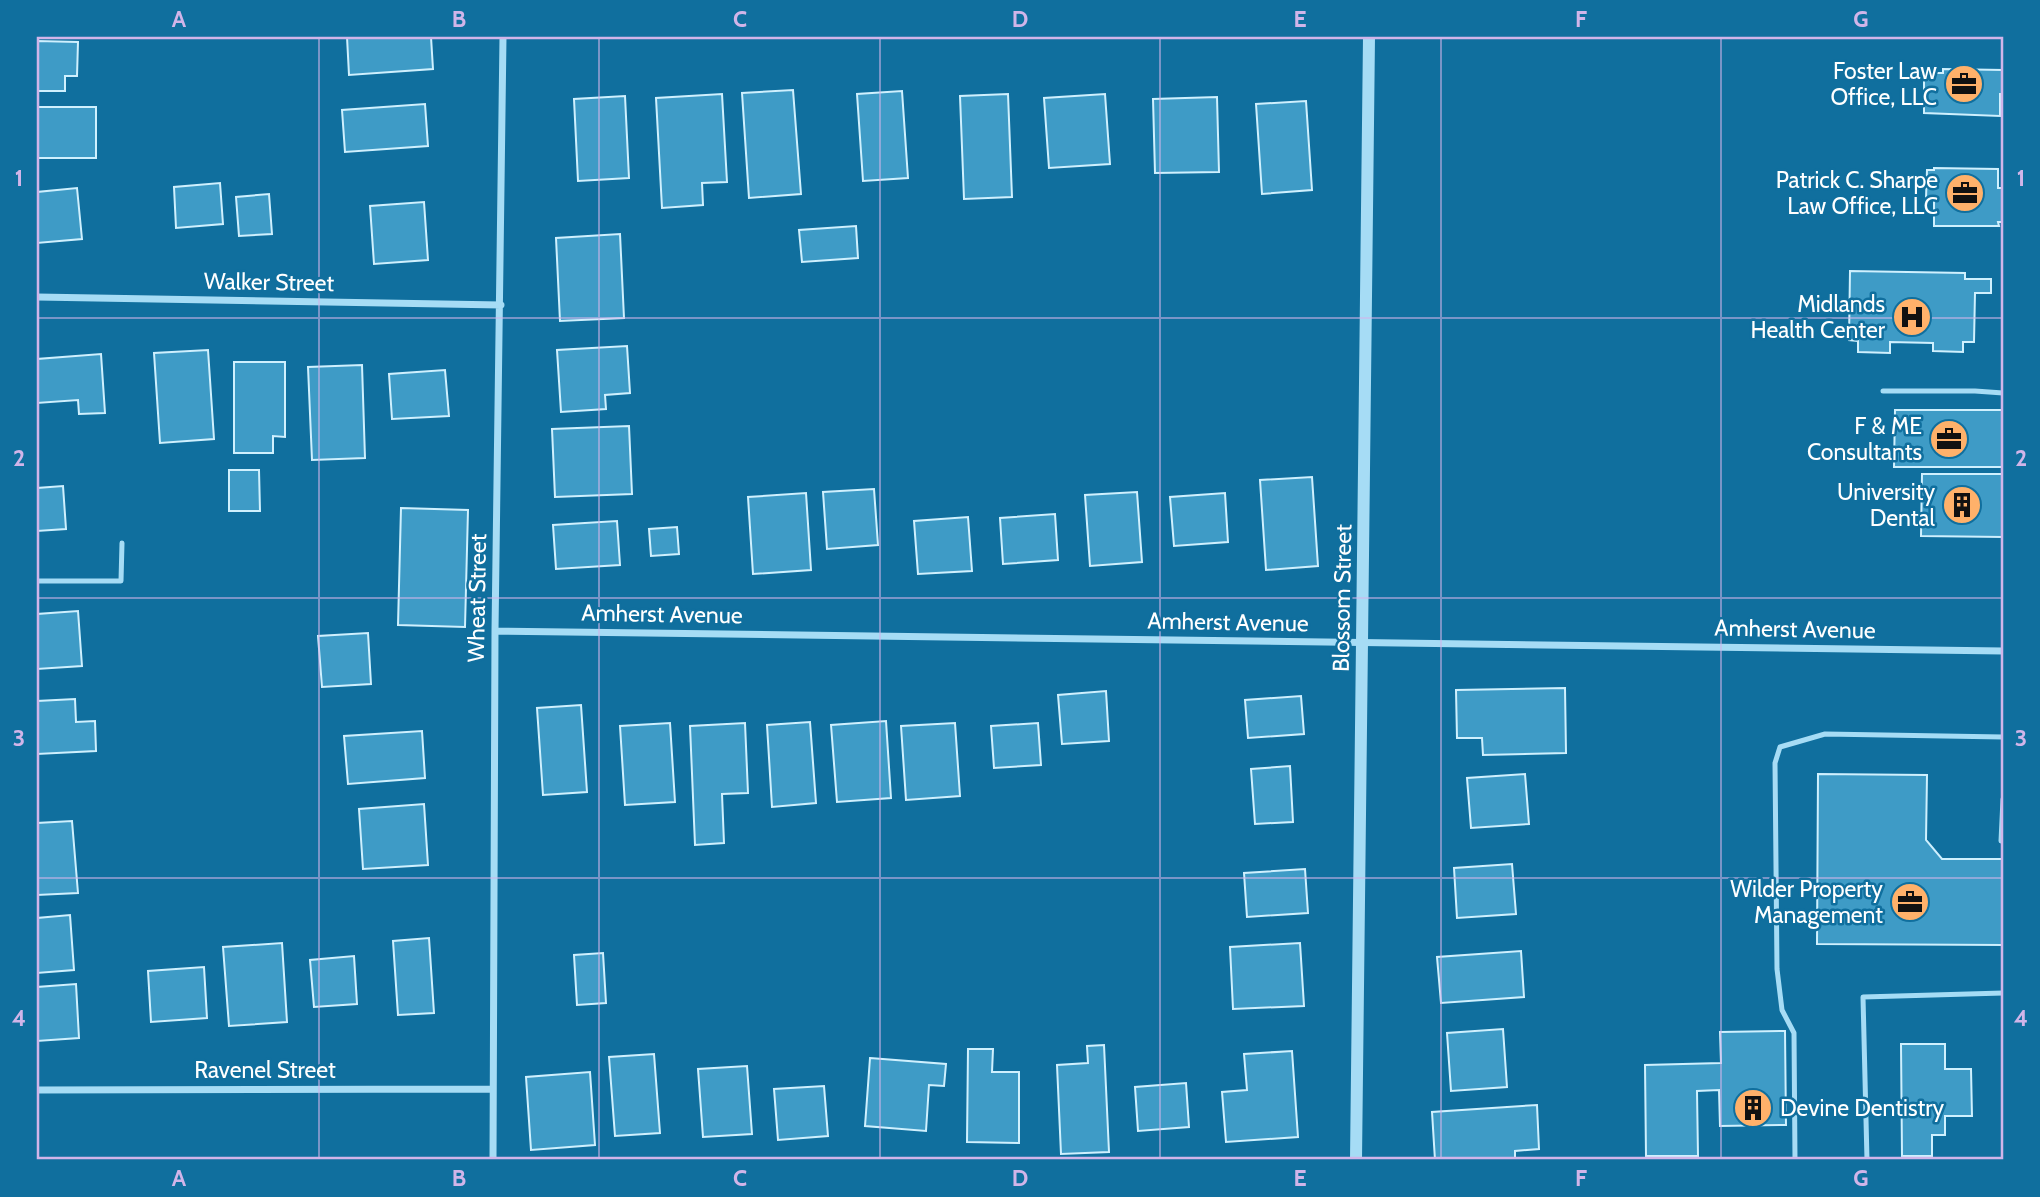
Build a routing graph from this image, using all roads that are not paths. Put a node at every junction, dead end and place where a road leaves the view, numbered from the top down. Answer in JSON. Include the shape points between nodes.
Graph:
{"nodes":[{"id":1,"x":503,"y":37,"type":"edge"},
{"id":2,"x":1369,"y":37,"type":"edge"},
{"id":3,"x":37,"y":297,"type":"edge"},
{"id":4,"x":501,"y":305,"type":"junction"},
{"id":5,"x":1883,"y":391,"type":"dead end"},
{"id":6,"x":2003,"y":393,"type":"edge"},
{"id":7,"x":122,"y":543,"type":"dead end"},
{"id":8,"x":37,"y":581,"type":"edge"},
{"id":9,"x":495,"y":631,"type":"junction"},
{"id":10,"x":1362,"y":643,"type":"junction"},
{"id":11,"x":2003,"y":652,"type":"edge"},
{"id":12,"x":2003,"y":737,"type":"edge"},
{"id":13,"x":2003,"y":799,"type":"edge"},
{"id":14,"x":2003,"y":841,"type":"edge"},
{"id":15,"x":2003,"y":993,"type":"edge"},
{"id":16,"x":493,"y":1089,"type":"junction"},
{"id":17,"x":37,"y":1090,"type":"edge"},
{"id":18,"x":493,"y":1160,"type":"edge"},
{"id":19,"x":1356,"y":1160,"type":"edge"},
{"id":20,"x":1795,"y":1160,"type":"edge"},
{"id":21,"x":1867,"y":1160,"type":"edge"}],
"edges":[{"from":1,"to":4,"type":"street","name":"Wheat Street"},
{"from":2,"to":10,"type":"street","name":"Blossom Street"},
{"from":3,"to":4,"type":"street","name":"Walker Street"},
{"from":4,"to":9,"type":"street","name":"Wheat Street"},
{"from":5,"to":6,"type":"lane"},
{"from":7,"to":8,"type":"lane","via":[[121,580]]},
{"from":9,"to":10,"type":"street","name":"Amherst Avenue"},
{"from":9,"to":16,"type":"street","name":"Wheat Street"},
{"from":10,"to":11,"type":"street","name":"Amherst Avenue"},
{"from":10,"to":19,"type":"street","name":"Blossom Street"},
{"from":12,"to":20,"type":"lane","via":[[1825,734],[1780,747],[1776,763],[1777,969],[1782,1010],[1794,1033]]},
{"from":13,"to":14,"type":"lane"},
{"from":15,"to":21,"type":"lane","via":[[1863,996]]},
{"from":16,"to":17,"type":"street","name":"Ravenel Street"},
{"from":16,"to":18,"type":"street","name":"Wheat Street"}]}
